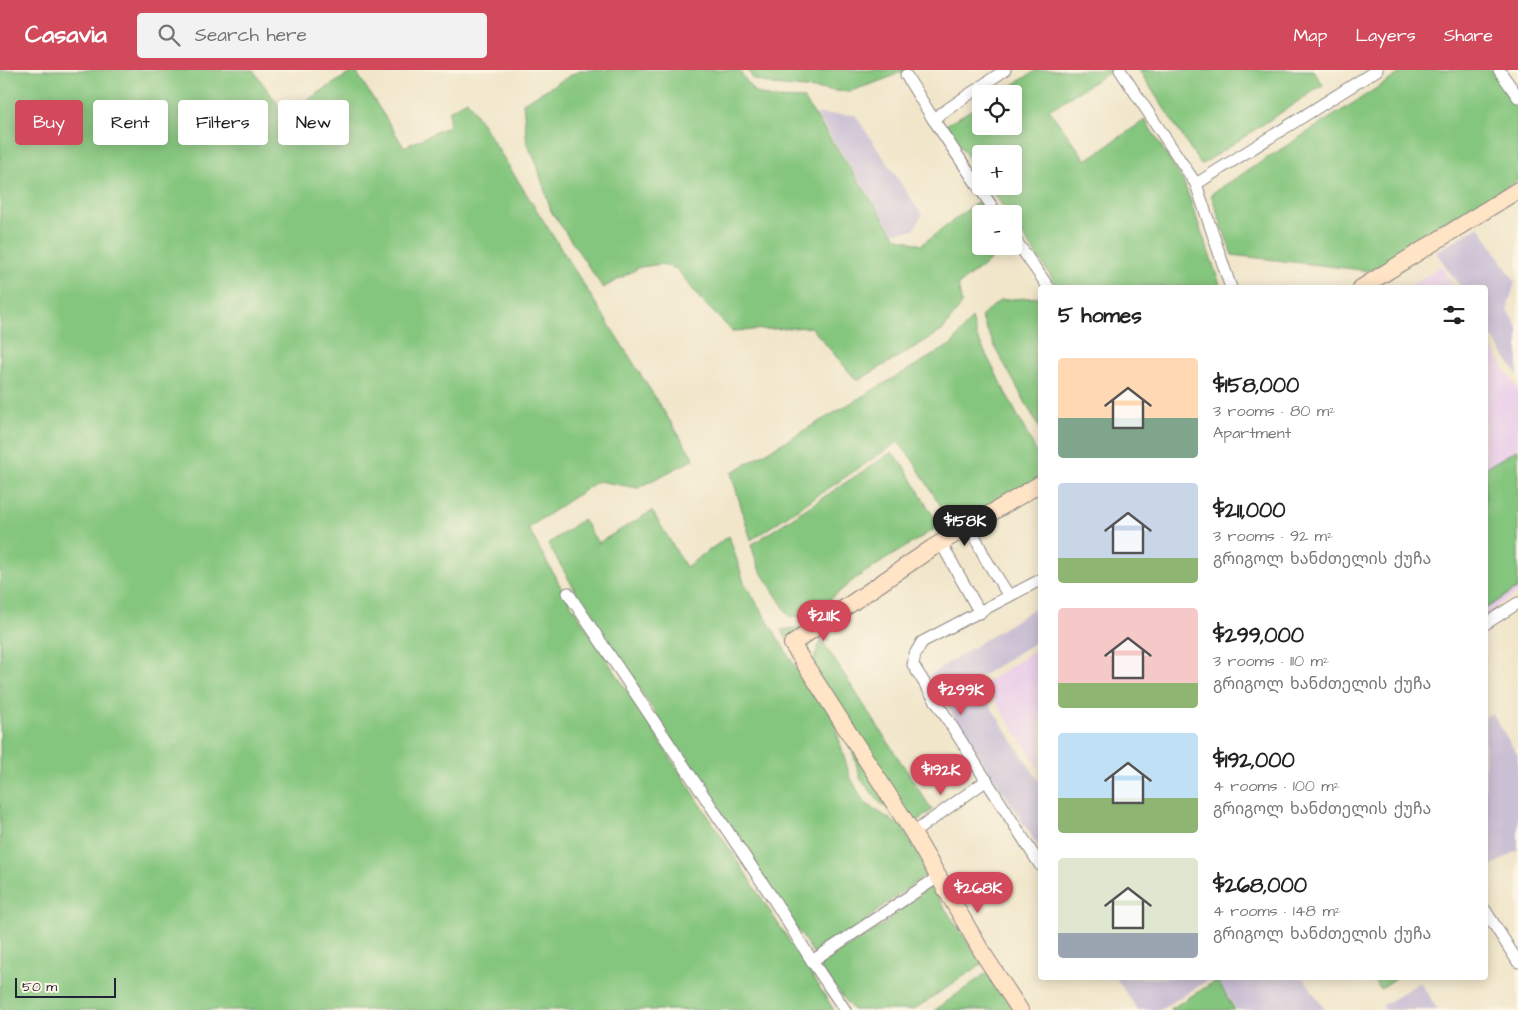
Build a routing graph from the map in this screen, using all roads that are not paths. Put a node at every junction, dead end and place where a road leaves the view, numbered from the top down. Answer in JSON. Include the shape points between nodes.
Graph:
{"nodes":[{"id":1,"x":1005,"y":70,"type":"edge"},
{"id":2,"x":1120,"y":70,"type":"edge"},
{"id":3,"x":1377,"y":70,"type":"edge"},
{"id":4,"x":1499,"y":70,"type":"edge"},
{"id":5,"x":906,"y":75,"type":"dead end"},
{"id":6,"x":1518,"y":97,"type":"edge"},
{"id":7,"x":933,"y":119,"type":"junction"},
{"id":8,"x":1196,"y":184,"type":"junction"},
{"id":9,"x":1518,"y":190,"type":"edge"},
{"id":10,"x":991,"y":205,"type":"edge"},
{"id":11,"x":1022,"y":249,"type":"edge"},
{"id":12,"x":1047,"y":285,"type":"edge"},
{"id":13,"x":1230,"y":285,"type":"edge"},
{"id":14,"x":1366,"y":285,"type":"edge"},
{"id":15,"x":1038,"y":485,"type":"edge"},
{"id":16,"x":970,"y":526,"type":"junction"},
{"id":17,"x":941,"y":543,"type":"junction"},
{"id":18,"x":1038,"y":581,"type":"edge"},
{"id":19,"x":568,"y":593,"type":"dead end"},
{"id":20,"x":1009,"y":596,"type":"junction"},
{"id":21,"x":1518,"y":603,"type":"edge"},
{"id":22,"x":980,"y":613,"type":"junction"},
{"id":23,"x":1488,"y":622,"type":"edge"},
{"id":24,"x":987,"y":780,"type":"junction"},
{"id":25,"x":913,"y":833,"type":"junction"},
{"id":26,"x":1038,"y":862,"type":"edge"},
{"id":27,"x":938,"y":877,"type":"junction"},
{"id":28,"x":1488,"y":915,"type":"edge"},
{"id":29,"x":812,"y":961,"type":"junction"},
{"id":30,"x":1518,"y":962,"type":"edge"},
{"id":31,"x":845,"y":1010,"type":"edge"},
{"id":32,"x":1020,"y":1010,"type":"edge"}],
"edges":[{"from":1,"to":7,"type":"street"},
{"from":2,"to":8,"type":"street"},
{"from":3,"to":8,"type":"street"},
{"from":4,"to":6,"type":"street"},
{"from":5,"to":7,"type":"street"},
{"from":7,"to":10,"type":"street"},
{"from":8,"to":13,"type":"street"},
{"from":9,"to":14,"type":"street"},
{"from":11,"to":12,"type":"street"},
{"from":15,"to":16,"type":"street"},
{"from":16,"to":17,"type":"street"},
{"from":16,"to":20,"type":"street"},
{"from":17,"to":22,"type":"street"},
{"from":17,"to":25,"type":"street","via":[[792,644]]},
{"from":18,"to":20,"type":"street"},
{"from":19,"to":29,"type":"street"},
{"from":20,"to":22,"type":"street"},
{"from":21,"to":23,"type":"street"},
{"from":22,"to":24,"type":"street","via":[[922,642],[913,666]]},
{"from":24,"to":25,"type":"street"},
{"from":24,"to":26,"type":"street"},
{"from":25,"to":27,"type":"street"},
{"from":27,"to":29,"type":"street"},
{"from":27,"to":32,"type":"street"},
{"from":28,"to":30,"type":"street"},
{"from":29,"to":31,"type":"street"}]}
